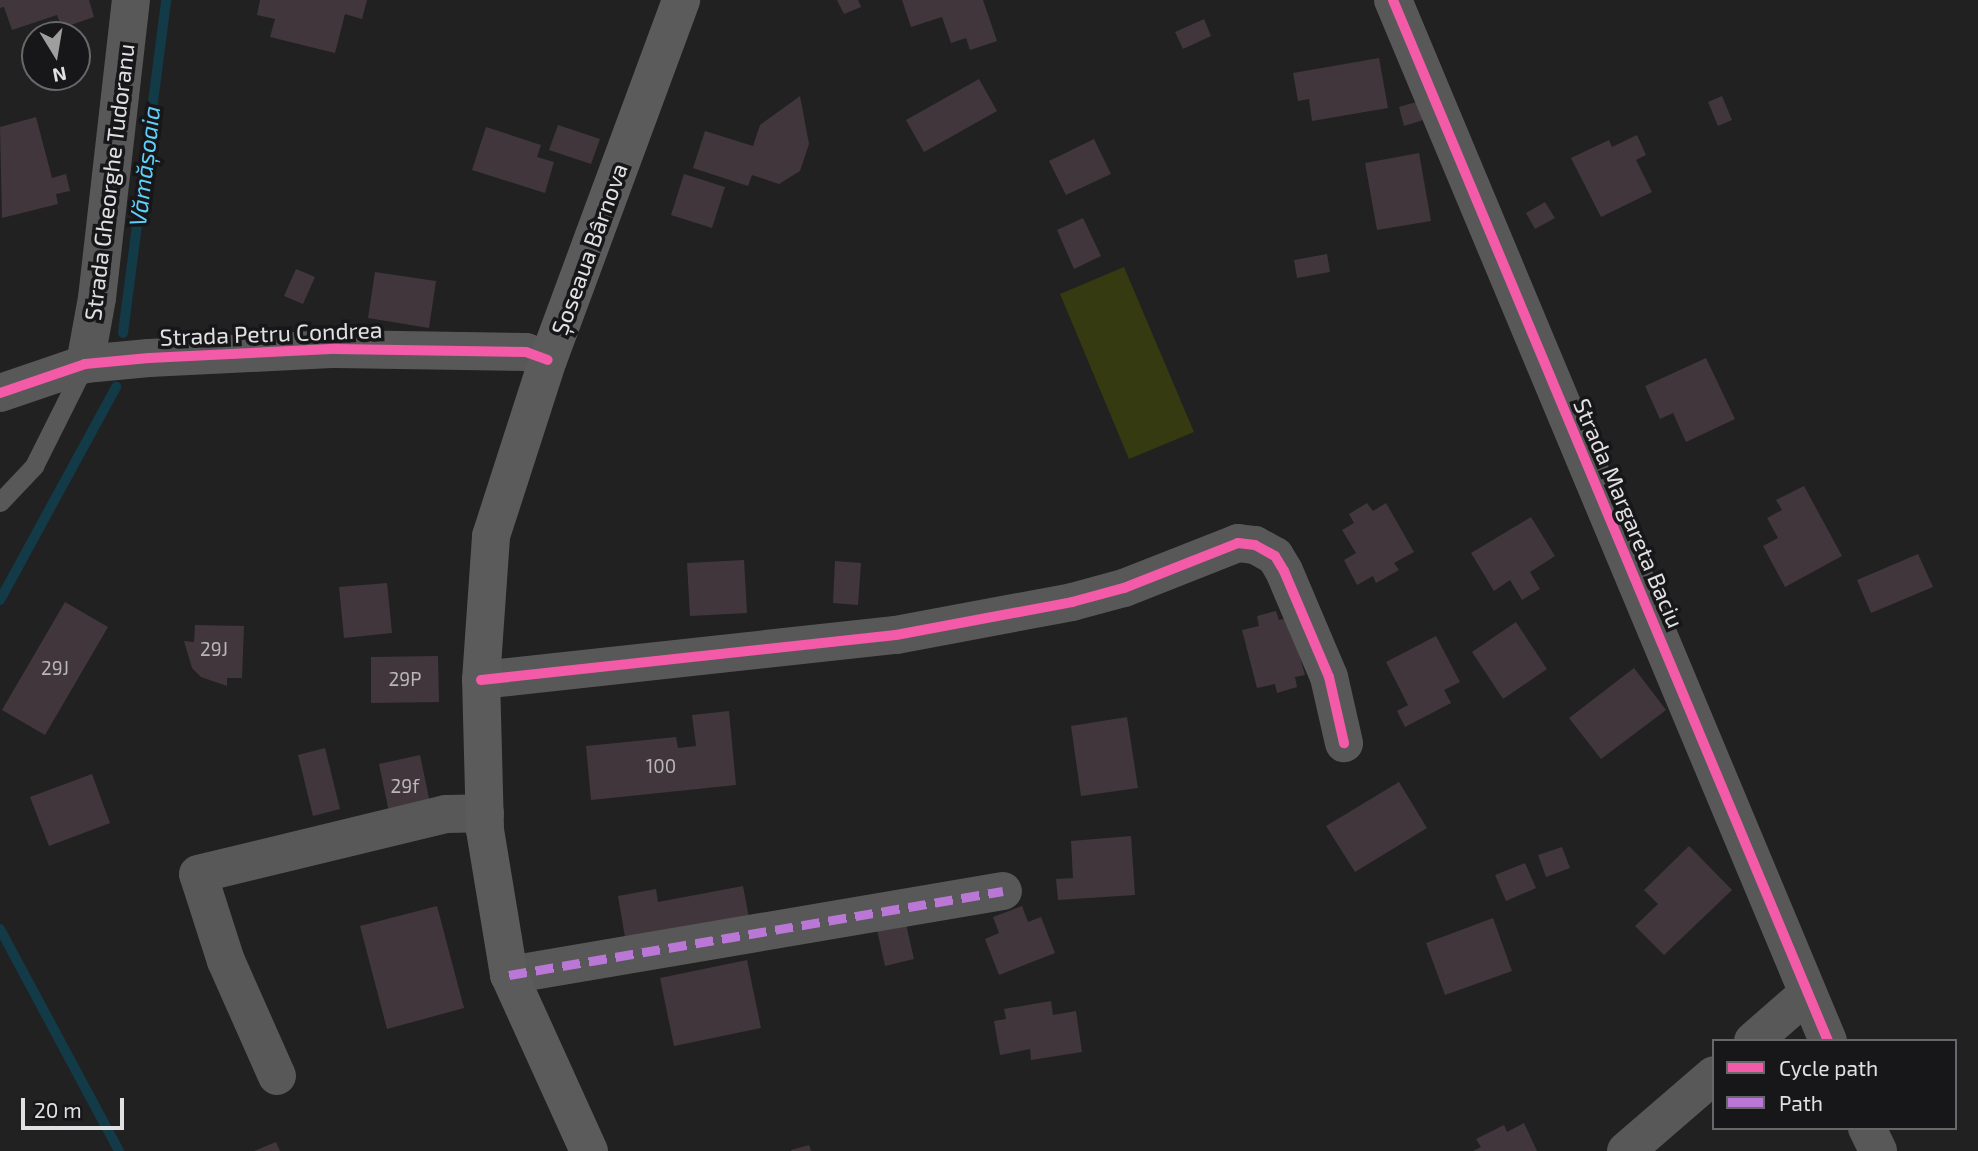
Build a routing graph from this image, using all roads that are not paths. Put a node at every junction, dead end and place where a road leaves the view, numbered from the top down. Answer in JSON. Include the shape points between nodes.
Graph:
{"nodes":[{"id":1,"x":131,"y":0,"type":"edge"},
{"id":2,"x":681,"y":0,"type":"edge"},
{"id":3,"x":1393,"y":0,"type":"edge"},
{"id":4,"x":548,"y":360,"type":"junction"},
{"id":5,"x":85,"y":364,"type":"junction"},
{"id":6,"x":0,"y":393,"type":"edge"},
{"id":7,"x":0,"y":502,"type":"edge"},
{"id":8,"x":481,"y":680,"type":"junction"},
{"id":9,"x":1344,"y":743,"type":"dead end"},
{"id":10,"x":485,"y":813,"type":"junction"},
{"id":11,"x":1003,"y":891,"type":"dead end"},
{"id":12,"x":509,"y":975,"type":"junction"},
{"id":13,"x":1807,"y":994,"type":"junction"},
{"id":14,"x":1755,"y":1039,"type":"edge"},
{"id":15,"x":1827,"y":1039,"type":"edge"},
{"id":16,"x":277,"y":1076,"type":"dead end"},
{"id":17,"x":1712,"y":1077,"type":"edge"},
{"id":18,"x":1868,"y":1130,"type":"edge"},
{"id":19,"x":589,"y":1151,"type":"edge"},
{"id":20,"x":1626,"y":1151,"type":"edge"},
{"id":21,"x":1878,"y":1151,"type":"edge"}],
"edges":[{"from":1,"to":5,"type":"street","name":"Strada Gheorghe Tudoranu","via":[[97,298]]},
{"from":2,"to":4,"type":"main road","name":"Șoseaua Bârnova"},
{"from":3,"to":13,"type":"street","name":"Strada Margareta Baciu"},
{"from":4,"to":5,"type":"street","name":"Strada Petru Condrea","via":[[526,352],[336,349]]},
{"from":4,"to":8,"type":"main road","name":"Șoseaua Bârnova","via":[[491,536]]},
{"from":5,"to":6,"type":"street","name":"Strada Petru Condrea"},
{"from":5,"to":7,"type":"lane","via":[[34,466]]},
{"from":8,"to":9,"type":"street","via":[[909,632],[1124,588],[1238,543],[1255,545],[1275,556],[1284,571],[1329,677]]},
{"from":8,"to":10,"type":"main road","name":"Șoseaua Bârnova"},
{"from":10,"to":12,"type":"main road","name":"Șoseaua Bârnova"},
{"from":10,"to":16,"type":"street","via":[[446,814],[198,874],[226,961]]},
{"from":11,"to":12,"type":"street"},
{"from":12,"to":19,"type":"main road","name":"Șoseaua Bârnova"},
{"from":13,"to":14,"type":"street"},
{"from":13,"to":15,"type":"street","name":"Strada Margareta Baciu"},
{"from":17,"to":20,"type":"street"},
{"from":18,"to":21,"type":"street"}]}
